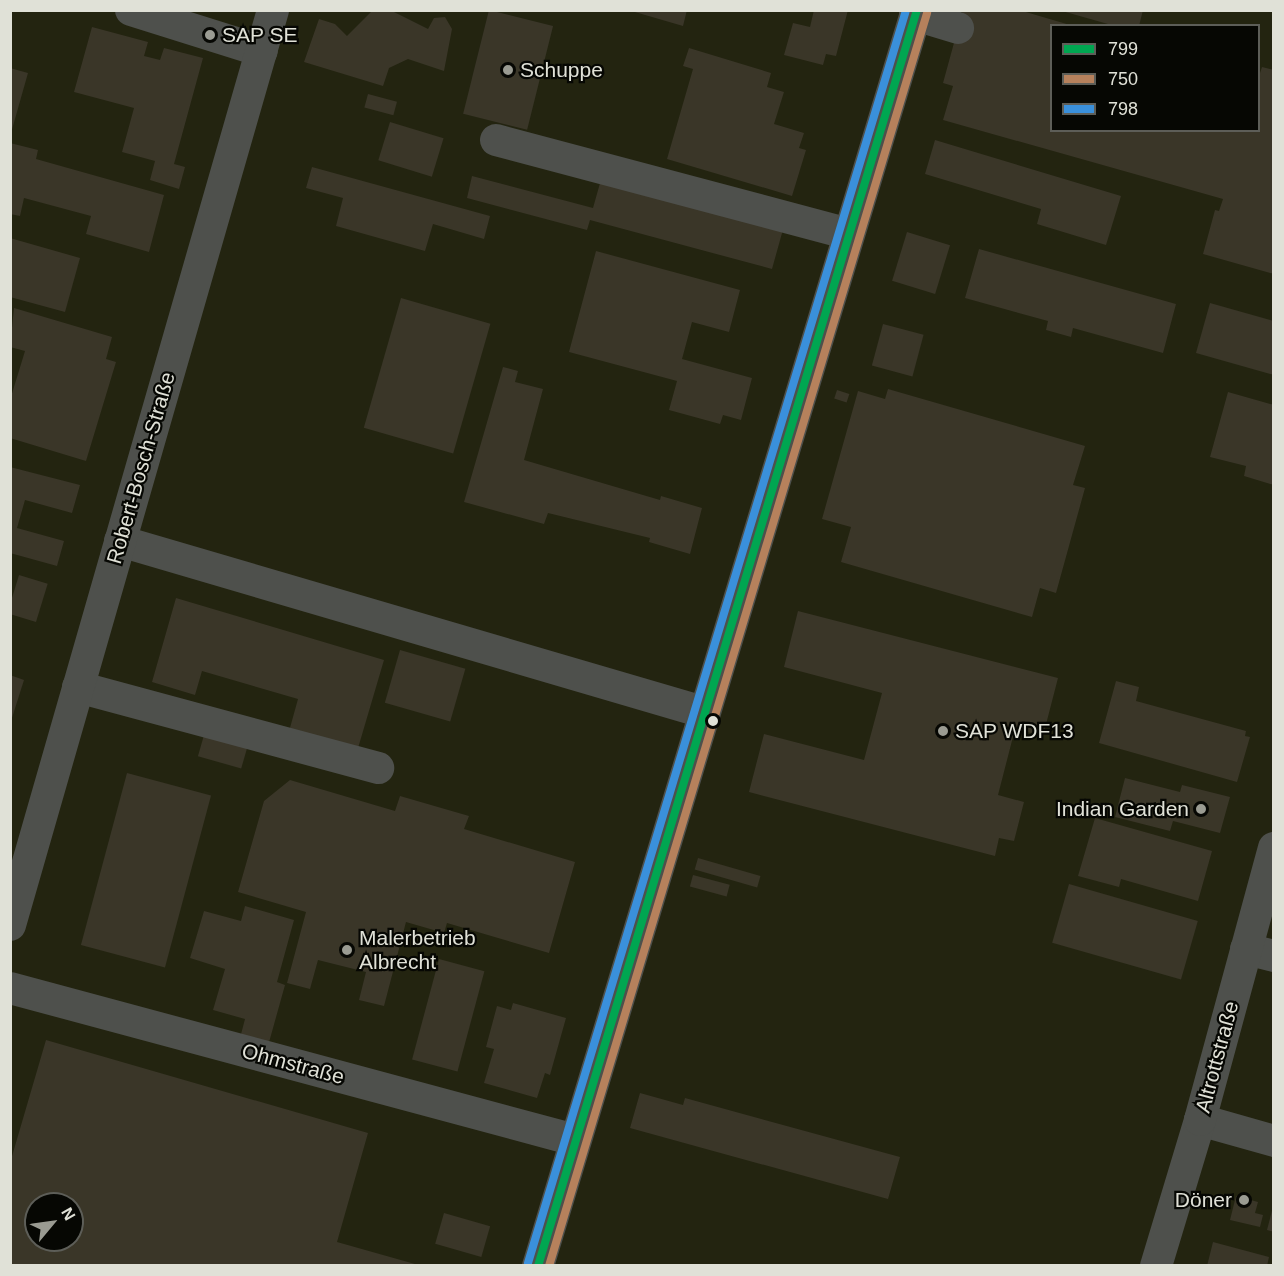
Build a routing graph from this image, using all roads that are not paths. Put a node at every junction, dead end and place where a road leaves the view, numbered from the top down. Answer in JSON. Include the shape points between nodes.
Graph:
{"nodes":[{"id":1,"x":131,"y":10,"type":"edge"},
{"id":2,"x":273,"y":10,"type":"edge"},
{"id":3,"x":916,"y":13,"type":"edge"},
{"id":4,"x":958,"y":28,"type":"dead end"},
{"id":5,"x":262,"y":51,"type":"junction"},
{"id":6,"x":496,"y":140,"type":"dead end"},
{"id":7,"x":849,"y":234,"type":"junction"},
{"id":8,"x":120,"y":541,"type":"junction"},
{"id":9,"x":78,"y":687,"type":"junction"},
{"id":10,"x":703,"y":712,"type":"junction"},
{"id":11,"x":378,"y":768,"type":"dead end"},
{"id":12,"x":1274,"y":848,"type":"edge"},
{"id":13,"x":10,"y":925,"type":"edge"},
{"id":14,"x":1260,"y":952,"type":"edge"},
{"id":15,"x":10,"y":988,"type":"edge"},
{"id":16,"x":1200,"y":1120,"type":"junction"},
{"id":17,"x":575,"y":1140,"type":"junction"},
{"id":18,"x":1274,"y":1141,"type":"edge"},
{"id":19,"x":538,"y":1266,"type":"edge"},
{"id":20,"x":1156,"y":1266,"type":"edge"}],
"edges":[{"from":1,"to":5,"type":"street"},
{"from":2,"to":5,"type":"street","name":"Robert-Bosch-Straße"},
{"from":3,"to":4,"type":"street"},
{"from":3,"to":7,"type":"street"},
{"from":5,"to":8,"type":"street","name":"Robert-Bosch-Straße"},
{"from":6,"to":7,"type":"street"},
{"from":7,"to":10,"type":"street"},
{"from":8,"to":9,"type":"street","name":"Robert-Bosch-Straße"},
{"from":8,"to":10,"type":"street"},
{"from":9,"to":11,"type":"street"},
{"from":9,"to":13,"type":"street","name":"Robert-Bosch-Straße"},
{"from":10,"to":17,"type":"street"},
{"from":12,"to":14,"type":"street","name":"Altrottstraße"},
{"from":14,"to":16,"type":"street","name":"Altrottstraße"},
{"from":15,"to":17,"type":"street","name":"Ohmstraße"},
{"from":16,"to":18,"type":"street"},
{"from":16,"to":20,"type":"street","name":"Altrottstraße"},
{"from":17,"to":19,"type":"street"}]}
